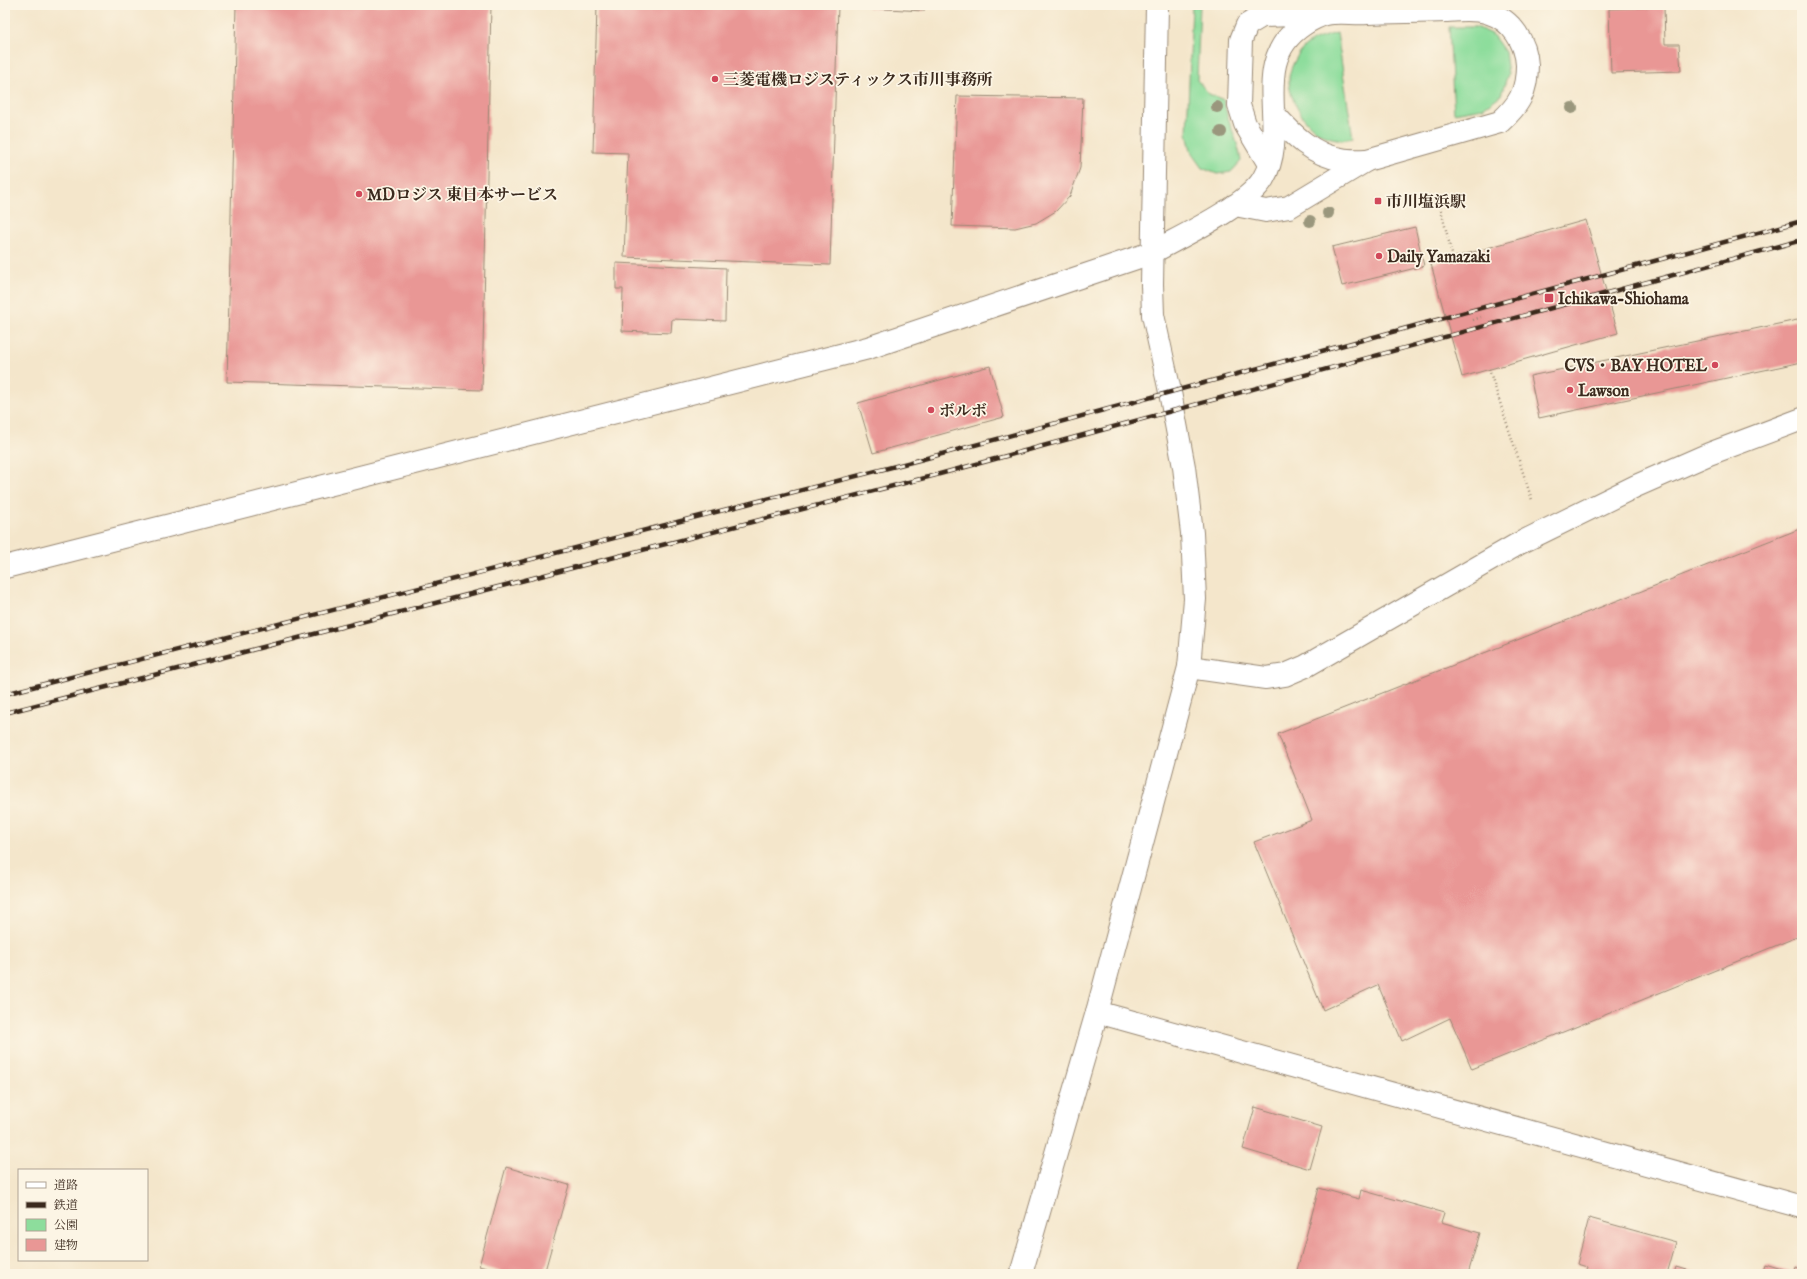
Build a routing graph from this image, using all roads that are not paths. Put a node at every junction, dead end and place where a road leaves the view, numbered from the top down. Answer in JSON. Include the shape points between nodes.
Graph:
{"nodes":[{"id":1,"x":1157,"y":5,"type":"edge"},
{"id":2,"x":1326,"y":14,"type":"junction"},
{"id":3,"x":1274,"y":114,"type":"junction"},
{"id":4,"x":1367,"y":160,"type":"junction"},
{"id":5,"x":1269,"y":164,"type":"junction"},
{"id":6,"x":1236,"y":205,"type":"junction"},
{"id":7,"x":1151,"y":253,"type":"junction"},
{"id":8,"x":1802,"y":419,"type":"edge"},
{"id":9,"x":5,"y":567,"type":"edge"},
{"id":10,"x":1189,"y":667,"type":"junction"},
{"id":11,"x":1097,"y":1012,"type":"junction"},
{"id":12,"x":1802,"y":1207,"type":"edge"},
{"id":13,"x":1021,"y":1274,"type":"edge"}],
"edges":[{"from":1,"to":7,"type":"street"},
{"from":2,"to":3,"type":"street","via":[[1304,25],[1290,37],[1279,52],[1273,71]]},
{"from":2,"to":4,"type":"street","via":[[1465,10],[1489,12],[1505,20],[1516,32],[1524,49],[1527,78],[1523,96],[1514,110],[1500,122]]},
{"from":2,"to":5,"type":"street","via":[[1262,16],[1247,25],[1241,40],[1239,106],[1245,124]]},
{"from":3,"to":4,"type":"street","via":[[1291,132],[1321,153],[1340,159]]},
{"from":3,"to":5,"type":"street"},
{"from":4,"to":6,"type":"street","via":[[1289,208],[1266,212]]},
{"from":5,"to":6,"type":"street","via":[[1263,179],[1254,191]]},
{"from":6,"to":7,"type":"street"},
{"from":7,"to":9,"type":"street","via":[[868,348]]},
{"from":7,"to":10,"type":"street","via":[[1153,315],[1171,394],[1192,533],[1195,598]]},
{"from":8,"to":10,"type":"street","via":[[1702,457],[1518,544],[1306,666],[1285,675],[1266,678]]},
{"from":10,"to":11,"type":"street"},
{"from":11,"to":12,"type":"street"},
{"from":11,"to":13,"type":"street"}]}
